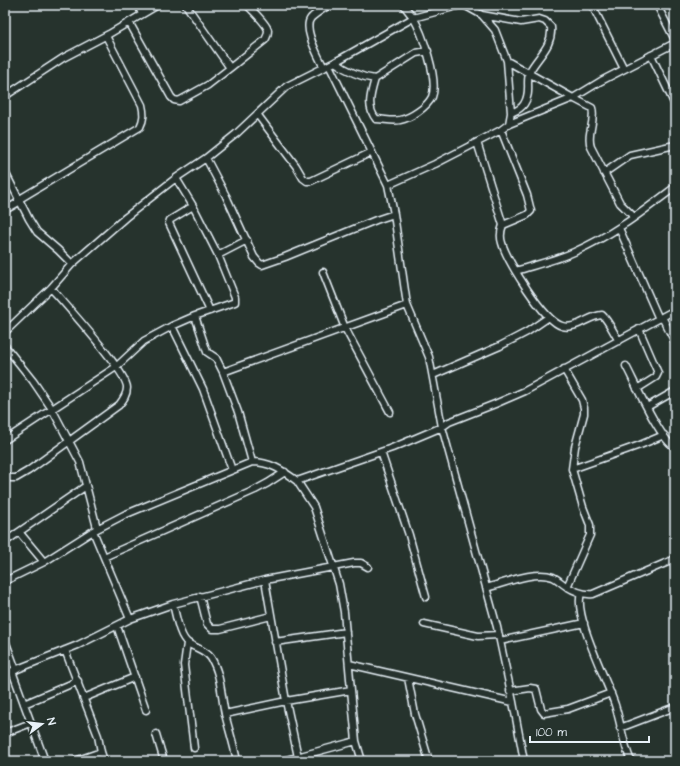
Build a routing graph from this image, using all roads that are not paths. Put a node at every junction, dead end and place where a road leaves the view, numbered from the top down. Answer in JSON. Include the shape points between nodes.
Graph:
{"nodes":[{"id":1,"x":138,"y":5,"type":"edge"},
{"id":2,"x":158,"y":5,"type":"edge"},
{"id":3,"x":186,"y":5,"type":"edge"},
{"id":4,"x":247,"y":5,"type":"edge"},
{"id":5,"x":329,"y":5,"type":"edge"},
{"id":6,"x":404,"y":5,"type":"edge"},
{"id":7,"x":462,"y":5,"type":"edge"},
{"id":8,"x":592,"y":5,"type":"edge"},
{"id":9,"x":657,"y":5,"type":"edge"},
{"id":10,"x":142,"y":14,"type":"junction"},
{"id":11,"x":482,"y":15,"type":"junction"},
{"id":12,"x":413,"y":18,"type":"junction"},
{"id":13,"x":129,"y":22,"type":"junction"},
{"id":14,"x":106,"y":36,"type":"junction"},
{"id":15,"x":675,"y":40,"type":"edge"},
{"id":16,"x":675,"y":43,"type":"edge"},
{"id":17,"x":428,"y":51,"type":"junction"},
{"id":18,"x":651,"y":55,"type":"junction"},
{"id":19,"x":507,"y":61,"type":"junction"},
{"id":20,"x":329,"y":65,"type":"junction"},
{"id":21,"x":230,"y":68,"type":"junction"},
{"id":22,"x":624,"y":69,"type":"junction"},
{"id":23,"x":529,"y":72,"type":"junction"},
{"id":24,"x":375,"y":79,"type":"junction"},
{"id":25,"x":5,"y":96,"type":"edge"},
{"id":26,"x":573,"y":98,"type":"junction"},
{"id":27,"x":675,"y":105,"type":"edge"},
{"id":28,"x":511,"y":113,"type":"junction"},
{"id":29,"x":257,"y":114,"type":"junction"},
{"id":30,"x":509,"y":124,"type":"junction"},
{"id":31,"x":501,"y":130,"type":"junction"},
{"id":32,"x":477,"y":142,"type":"junction"},
{"id":33,"x":675,"y":144,"type":"edge"},
{"id":34,"x":372,"y":152,"type":"junction"},
{"id":35,"x":206,"y":158,"type":"junction"},
{"id":36,"x":5,"y":172,"type":"edge"},
{"id":37,"x":604,"y":173,"type":"junction"},
{"id":38,"x":176,"y":178,"type":"junction"},
{"id":39,"x":388,"y":185,"type":"junction"},
{"id":40,"x":675,"y":187,"type":"edge"},
{"id":41,"x":19,"y":201,"type":"junction"},
{"id":42,"x":193,"y":206,"type":"junction"},
{"id":43,"x":5,"y":210,"type":"edge"},
{"id":44,"x":394,"y":214,"type":"junction"},
{"id":45,"x":634,"y":217,"type":"junction"},
{"id":46,"x":503,"y":225,"type":"junction"},
{"id":47,"x":619,"y":228,"type":"junction"},
{"id":48,"x":247,"y":240,"type":"junction"},
{"id":49,"x":218,"y":256,"type":"junction"},
{"id":50,"x":72,"y":264,"type":"junction"},
{"id":51,"x":516,"y":271,"type":"junction"},
{"id":52,"x":323,"y":272,"type":"dead end"},
{"id":53,"x":51,"y":288,"type":"junction"},
{"id":54,"x":407,"y":305,"type":"junction"},
{"id":55,"x":675,"y":310,"type":"edge"},
{"id":56,"x":210,"y":311,"type":"junction"},
{"id":57,"x":195,"y":316,"type":"junction"},
{"id":58,"x":549,"y":317,"type":"junction"},
{"id":59,"x":661,"y":318,"type":"junction"},
{"id":60,"x":172,"y":326,"type":"junction"},
{"id":61,"x":345,"y":328,"type":"junction"},
{"id":62,"x":639,"y":329,"type":"junction"},
{"id":63,"x":5,"y":332,"type":"edge"},
{"id":64,"x":619,"y":340,"type":"junction"},
{"id":65,"x":675,"y":342,"type":"edge"},
{"id":66,"x":5,"y":346,"type":"edge"},
{"id":67,"x":626,"y":366,"type":"dead end"},
{"id":68,"x":116,"y":367,"type":"junction"},
{"id":69,"x":564,"y":369,"type":"junction"},
{"id":70,"x":223,"y":372,"type":"junction"},
{"id":71,"x":433,"y":375,"type":"junction"},
{"id":72,"x":637,"y":388,"type":"junction"},
{"id":73,"x":675,"y":391,"type":"edge"},
{"id":74,"x":647,"y":407,"type":"junction"},
{"id":75,"x":52,"y":410,"type":"junction"},
{"id":76,"x":390,"y":412,"type":"dead end"},
{"id":77,"x":442,"y":427,"type":"junction"},
{"id":78,"x":664,"y":435,"type":"junction"},
{"id":79,"x":5,"y":440,"type":"edge"},
{"id":80,"x":69,"y":442,"type":"junction"},
{"id":81,"x":675,"y":447,"type":"edge"},
{"id":82,"x":381,"y":452,"type":"junction"},
{"id":83,"x":252,"y":462,"type":"junction"},
{"id":84,"x":572,"y":469,"type":"junction"},
{"id":85,"x":232,"y":470,"type":"junction"},
{"id":86,"x":285,"y":472,"type":"junction"},
{"id":87,"x":5,"y":476,"type":"edge"},
{"id":88,"x":297,"y":481,"type":"junction"},
{"id":89,"x":86,"y":486,"type":"junction"},
{"id":90,"x":95,"y":529,"type":"junction"},
{"id":91,"x":19,"y":532,"type":"junction"},
{"id":92,"x":5,"y":542,"type":"edge"},
{"id":93,"x":104,"y":557,"type":"junction"},
{"id":94,"x":675,"y":559,"type":"edge"},
{"id":95,"x":44,"y":562,"type":"junction"},
{"id":96,"x":368,"y":567,"type":"dead end"},
{"id":97,"x":333,"y":568,"type":"junction"},
{"id":98,"x":265,"y":580,"type":"junction"},
{"id":99,"x":5,"y":581,"type":"edge"},
{"id":100,"x":567,"y":587,"type":"junction"},
{"id":101,"x":486,"y":588,"type":"junction"},
{"id":102,"x":581,"y":593,"type":"junction"},
{"id":103,"x":200,"y":596,"type":"junction"},
{"id":104,"x":426,"y":597,"type":"dead end"},
{"id":105,"x":173,"y":604,"type":"junction"},
{"id":106,"x":271,"y":616,"type":"junction"},
{"id":107,"x":130,"y":619,"type":"junction"},
{"id":108,"x":584,"y":623,"type":"junction"},
{"id":109,"x":424,"y":624,"type":"dead end"},
{"id":110,"x":117,"y":626,"type":"junction"},
{"id":111,"x":346,"y":632,"type":"junction"},
{"id":112,"x":499,"y":638,"type":"junction"},
{"id":113,"x":5,"y":640,"type":"edge"},
{"id":114,"x":275,"y":642,"type":"junction"},
{"id":115,"x":187,"y":643,"type":"junction"},
{"id":116,"x":65,"y":650,"type":"junction"},
{"id":117,"x":349,"y":664,"type":"junction"},
{"id":118,"x":14,"y":671,"type":"junction"},
{"id":119,"x":5,"y":674,"type":"edge"},
{"id":120,"x":135,"y":677,"type":"junction"},
{"id":121,"x":408,"y":678,"type":"junction"},
{"id":122,"x":78,"y":681,"type":"junction"},
{"id":123,"x":351,"y":690,"type":"junction"},
{"id":124,"x":510,"y":691,"type":"junction"},
{"id":125,"x":611,"y":693,"type":"junction"},
{"id":126,"x":84,"y":698,"type":"junction"},
{"id":127,"x":286,"y":701,"type":"junction"},
{"id":128,"x":513,"y":702,"type":"junction"},
{"id":129,"x":24,"y":704,"type":"junction"},
{"id":130,"x":675,"y":707,"type":"edge"},
{"id":131,"x":146,"y":710,"type":"dead end"},
{"id":132,"x":225,"y":714,"type":"junction"},
{"id":133,"x":31,"y":723,"type":"junction"},
{"id":134,"x":620,"y":728,"type":"junction"},
{"id":135,"x":5,"y":733,"type":"edge"},
{"id":136,"x":156,"y":734,"type":"dead end"},
{"id":137,"x":356,"y":741,"type":"junction"},
{"id":138,"x":194,"y":748,"type":"dead end"},
{"id":139,"x":101,"y":752,"type":"junction"},
{"id":140,"x":298,"y":757,"type":"junction"},
{"id":141,"x":45,"y":761,"type":"edge"},
{"id":142,"x":75,"y":761,"type":"edge"},
{"id":143,"x":104,"y":761,"type":"edge"},
{"id":144,"x":164,"y":761,"type":"edge"},
{"id":145,"x":237,"y":761,"type":"edge"},
{"id":146,"x":282,"y":761,"type":"edge"},
{"id":147,"x":362,"y":761,"type":"edge"},
{"id":148,"x":428,"y":761,"type":"edge"},
{"id":149,"x":524,"y":761,"type":"edge"},
{"id":150,"x":631,"y":761,"type":"edge"}],
"edges":[{"from":1,"to":10,"type":"street"},
{"from":2,"to":10,"type":"street"},
{"from":3,"to":21,"type":"street"},
{"from":4,"to":21,"type":"street","via":[[266,26],[268,35]]},
{"from":5,"to":20,"type":"street","via":[[311,19],[308,26],[312,40]]},
{"from":6,"to":12,"type":"street"},
{"from":7,"to":11,"type":"street"},
{"from":7,"to":12,"type":"street"},
{"from":8,"to":22,"type":"street"},
{"from":9,"to":15,"type":"street"},
{"from":10,"to":13,"type":"street"},
{"from":11,"to":19,"type":"street","via":[[495,30]]},
{"from":11,"to":23,"type":"street","via":[[521,22],[539,19],[549,24],[549,44]]},
{"from":12,"to":17,"type":"street"},
{"from":12,"to":20,"type":"street"},
{"from":13,"to":14,"type":"street"},
{"from":13,"to":21,"type":"street","via":[[174,100],[179,101],[208,85]]},
{"from":14,"to":25,"type":"street","via":[[63,58]]},
{"from":14,"to":41,"type":"street","via":[[142,105],[144,115],[140,127]]},
{"from":16,"to":18,"type":"street"},
{"from":17,"to":24,"type":"street","via":[[416,53]]},
{"from":17,"to":24,"type":"street","via":[[432,96],[420,110],[401,120],[376,119],[371,113],[370,106]]},
{"from":18,"to":22,"type":"street"},
{"from":18,"to":27,"type":"street"},
{"from":19,"to":23,"type":"street"},
{"from":19,"to":28,"type":"street"},
{"from":20,"to":24,"type":"street"},
{"from":20,"to":29,"type":"street","via":[[287,86]]},
{"from":20,"to":34,"type":"street"},
{"from":22,"to":26,"type":"street"},
{"from":23,"to":26,"type":"street"},
{"from":23,"to":28,"type":"street","via":[[529,94],[524,105]]},
{"from":26,"to":30,"type":"street"},
{"from":26,"to":37,"type":"street","via":[[592,108],[590,143]]},
{"from":28,"to":30,"type":"street"},
{"from":29,"to":34,"type":"street","via":[[307,181]]},
{"from":29,"to":35,"type":"street"},
{"from":30,"to":31,"type":"street"},
{"from":31,"to":32,"type":"street"},
{"from":31,"to":46,"type":"street","via":[[527,195],[530,210],[527,215]]},
{"from":32,"to":39,"type":"street"},
{"from":32,"to":46,"type":"street"},
{"from":33,"to":37,"type":"street","via":[[630,155]]},
{"from":34,"to":39,"type":"street"},
{"from":35,"to":38,"type":"street"},
{"from":35,"to":48,"type":"street"},
{"from":36,"to":41,"type":"street"},
{"from":37,"to":45,"type":"street","via":[[620,203]]},
{"from":38,"to":42,"type":"street"},
{"from":38,"to":50,"type":"street"},
{"from":39,"to":44,"type":"street"},
{"from":40,"to":45,"type":"street"},
{"from":41,"to":43,"type":"street"},
{"from":41,"to":50,"type":"street","via":[[37,232]]},
{"from":42,"to":49,"type":"street"},
{"from":42,"to":56,"type":"street","via":[[169,223]]},
{"from":44,"to":48,"type":"street","via":[[262,265],[254,257]]},
{"from":44,"to":54,"type":"street"},
{"from":45,"to":47,"type":"street"},
{"from":46,"to":51,"type":"street","via":[[502,242]]},
{"from":47,"to":51,"type":"street","via":[[573,253]]},
{"from":47,"to":59,"type":"street"},
{"from":48,"to":49,"type":"street"},
{"from":49,"to":56,"type":"street","via":[[236,300]]},
{"from":50,"to":53,"type":"street"},
{"from":51,"to":58,"type":"street"},
{"from":52,"to":61,"type":"street"},
{"from":53,"to":63,"type":"street"},
{"from":53,"to":68,"type":"street"},
{"from":54,"to":61,"type":"street"},
{"from":54,"to":71,"type":"street","via":[[429,357]]},
{"from":55,"to":59,"type":"street"},
{"from":56,"to":57,"type":"street"},
{"from":57,"to":60,"type":"street"},
{"from":57,"to":70,"type":"street","via":[[208,352],[216,358]]},
{"from":58,"to":64,"type":"street","via":[[558,325],[570,327],[602,315]]},
{"from":58,"to":71,"type":"street","via":[[500,346]]},
{"from":59,"to":62,"type":"street"},
{"from":59,"to":65,"type":"street"},
{"from":60,"to":68,"type":"street","via":[[144,341]]},
{"from":60,"to":85,"type":"street","via":[[203,389]]},
{"from":61,"to":70,"type":"street"},
{"from":61,"to":76,"type":"street"},
{"from":62,"to":64,"type":"street"},
{"from":62,"to":72,"type":"street","via":[[658,373],[656,377]]},
{"from":64,"to":69,"type":"street"},
{"from":66,"to":75,"type":"street"},
{"from":67,"to":72,"type":"street"},
{"from":68,"to":75,"type":"street"},
{"from":68,"to":80,"type":"street","via":[[128,388],[124,399]]},
{"from":69,"to":77,"type":"street","via":[[525,391]]},
{"from":69,"to":84,"type":"street","via":[[584,408]]},
{"from":70,"to":83,"type":"street","via":[[238,412]]},
{"from":71,"to":77,"type":"street"},
{"from":72,"to":74,"type":"street"},
{"from":73,"to":74,"type":"street"},
{"from":74,"to":78,"type":"street"},
{"from":75,"to":79,"type":"street"},
{"from":75,"to":80,"type":"street"},
{"from":77,"to":82,"type":"street"},
{"from":77,"to":101,"type":"street"},
{"from":78,"to":81,"type":"street"},
{"from":78,"to":84,"type":"street"},
{"from":80,"to":87,"type":"street","via":[[16,478]]},
{"from":80,"to":89,"type":"street","via":[[80,462]]},
{"from":82,"to":88,"type":"street"},
{"from":82,"to":104,"type":"street","via":[[410,535]]},
{"from":83,"to":85,"type":"street"},
{"from":83,"to":86,"type":"street","via":[[265,463]]},
{"from":84,"to":100,"type":"street","via":[[590,524],[590,534]]},
{"from":85,"to":90,"type":"street"},
{"from":86,"to":88,"type":"street"},
{"from":86,"to":93,"type":"street","via":[[254,490]]},
{"from":88,"to":97,"type":"street","via":[[314,507]]},
{"from":89,"to":90,"type":"street"},
{"from":89,"to":91,"type":"street"},
{"from":90,"to":93,"type":"street"},
{"from":90,"to":95,"type":"street"},
{"from":91,"to":92,"type":"street"},
{"from":91,"to":95,"type":"street"},
{"from":93,"to":107,"type":"street"},
{"from":94,"to":102,"type":"street","via":[[600,592],[587,595]]},
{"from":95,"to":99,"type":"street"},
{"from":96,"to":97,"type":"street","via":[[354,563]]},
{"from":97,"to":98,"type":"street"},
{"from":97,"to":111,"type":"street","via":[[339,584]]},
{"from":98,"to":103,"type":"street"},
{"from":98,"to":106,"type":"street"},
{"from":100,"to":101,"type":"street","via":[[554,578],[536,575]]},
{"from":100,"to":102,"type":"street"},
{"from":101,"to":112,"type":"street"},
{"from":102,"to":108,"type":"street","via":[[579,599]]},
{"from":103,"to":105,"type":"street"},
{"from":103,"to":106,"type":"street","via":[[207,624],[212,629]]},
{"from":105,"to":107,"type":"street"},
{"from":105,"to":115,"type":"street","via":[[182,636]]},
{"from":106,"to":114,"type":"street"},
{"from":107,"to":110,"type":"street"},
{"from":108,"to":112,"type":"street"},
{"from":108,"to":125,"type":"street"},
{"from":109,"to":112,"type":"street"},
{"from":110,"to":116,"type":"street"},
{"from":110,"to":120,"type":"street"},
{"from":111,"to":114,"type":"street"},
{"from":111,"to":117,"type":"street"},
{"from":112,"to":124,"type":"street"},
{"from":113,"to":118,"type":"street"},
{"from":114,"to":127,"type":"street"},
{"from":115,"to":132,"type":"street","via":[[210,656],[218,676]]},
{"from":115,"to":138,"type":"street","via":[[184,665]]},
{"from":116,"to":118,"type":"street"},
{"from":116,"to":122,"type":"street"},
{"from":117,"to":121,"type":"street"},
{"from":117,"to":123,"type":"street"},
{"from":118,"to":119,"type":"street"},
{"from":118,"to":129,"type":"street"},
{"from":120,"to":126,"type":"street"},
{"from":120,"to":131,"type":"street"},
{"from":121,"to":128,"type":"street"},
{"from":121,"to":148,"type":"street"},
{"from":122,"to":126,"type":"street"},
{"from":122,"to":129,"type":"street"},
{"from":123,"to":127,"type":"street"},
{"from":123,"to":137,"type":"street"},
{"from":124,"to":125,"type":"street","via":[[536,689],[544,713],[568,709]]},
{"from":124,"to":128,"type":"street"},
{"from":125,"to":134,"type":"street"},
{"from":126,"to":139,"type":"street"},
{"from":127,"to":132,"type":"street"},
{"from":127,"to":140,"type":"street"},
{"from":128,"to":149,"type":"street"},
{"from":129,"to":133,"type":"street"},
{"from":130,"to":134,"type":"street"},
{"from":132,"to":145,"type":"street"},
{"from":133,"to":135,"type":"street"},
{"from":133,"to":141,"type":"street"},
{"from":134,"to":150,"type":"street"},
{"from":136,"to":144,"type":"street"},
{"from":137,"to":140,"type":"street"},
{"from":137,"to":147,"type":"street"},
{"from":139,"to":142,"type":"street"},
{"from":139,"to":143,"type":"street"},
{"from":140,"to":146,"type":"street"}]}
